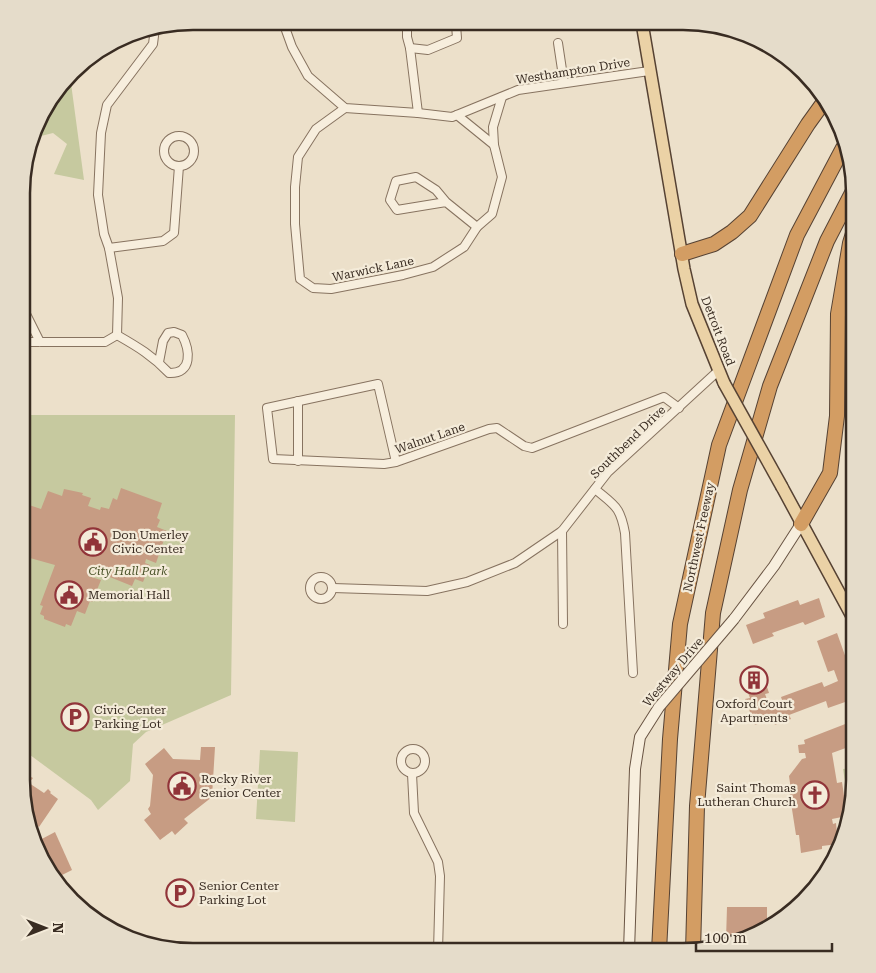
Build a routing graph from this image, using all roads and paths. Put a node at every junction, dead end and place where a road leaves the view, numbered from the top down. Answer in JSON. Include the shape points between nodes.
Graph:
{"nodes":[{"id":1,"x":286,"y":30,"type":"edge"},
{"id":2,"x":407,"y":30,"type":"edge"},
{"id":3,"x":456,"y":30,"type":"edge"},
{"id":4,"x":643,"y":30,"type":"edge"},
{"id":5,"x":154,"y":35,"type":"edge"},
{"id":6,"x":558,"y":43,"type":"dead end"},
{"id":7,"x":410,"y":48,"type":"junction"},
{"id":8,"x":649,"y":71,"type":"junction"},
{"id":9,"x":564,"y":83,"type":"junction"},
{"id":10,"x":502,"y":97,"type":"junction"},
{"id":11,"x":820,"y":107,"type":"edge"},
{"id":12,"x":345,"y":108,"type":"junction"},
{"id":13,"x":418,"y":113,"type":"junction"},
{"id":14,"x":457,"y":115,"type":"junction"},
{"id":15,"x":494,"y":145,"type":"junction"},
{"id":16,"x":841,"y":153,"type":"edge"},
{"id":17,"x":179,"y":166,"type":"dead end"},
{"id":18,"x":446,"y":202,"type":"junction"},
{"id":19,"x":846,"y":204,"type":"edge"},
{"id":20,"x":478,"y":227,"type":"junction"},
{"id":21,"x":109,"y":248,"type":"junction"},
{"id":22,"x":682,"y":254,"type":"junction"},
{"id":23,"x":846,"y":267,"type":"edge"},
{"id":24,"x":30,"y":322,"type":"edge"},
{"id":25,"x":117,"y":335,"type":"junction"},
{"id":26,"x":30,"y":342,"type":"edge"},
{"id":27,"x":40,"y":342,"type":"junction"},
{"id":28,"x":159,"y":362,"type":"junction"},
{"id":29,"x":718,"y":371,"type":"junction"},
{"id":30,"x":298,"y":401,"type":"junction"},
{"id":31,"x":679,"y":408,"type":"junction"},
{"id":32,"x":298,"y":461,"type":"junction"},
{"id":33,"x":396,"y":462,"type":"junction"},
{"id":34,"x":595,"y":489,"type":"junction"},
{"id":35,"x":802,"y":524,"type":"junction"},
{"id":36,"x":562,"y":531,"type":"junction"},
{"id":37,"x":333,"y":588,"type":"dead end"},
{"id":38,"x":846,"y":605,"type":"edge"},
{"id":39,"x":563,"y":624,"type":"dead end"},
{"id":40,"x":633,"y":673,"type":"dead end"},
{"id":41,"x":412,"y":774,"type":"dead end"},
{"id":42,"x":438,"y":943,"type":"edge"},
{"id":43,"x":629,"y":943,"type":"edge"},
{"id":44,"x":659,"y":943,"type":"edge"},
{"id":45,"x":693,"y":943,"type":"edge"}],
"edges":[{"from":1,"to":12,"type":"street","via":[[308,76]]},
{"from":2,"to":7,"type":"street"},
{"from":3,"to":7,"type":"street","via":[[457,38],[428,50]]},
{"from":4,"to":8,"type":"main road","name":"Detroit Road"},
{"from":5,"to":21,"type":"street","via":[[153,44],[108,105],[101,133],[98,195]]},
{"from":6,"to":9,"type":"street"},
{"from":7,"to":13,"type":"street"},
{"from":8,"to":9,"type":"street","name":"Westhampton Drive"},
{"from":8,"to":22,"type":"main road","name":"Detroit Road"},
{"from":9,"to":10,"type":"street","name":"Westhampton Drive","via":[[518,90]]},
{"from":10,"to":14,"type":"street","name":"Westhampton Drive"},
{"from":10,"to":15,"type":"street","name":"Warwick Lane","via":[[494,127]]},
{"from":11,"to":22,"type":"highway","via":[[750,216],[714,244]]},
{"from":12,"to":13,"type":"street","name":"Westhampton Drive"},
{"from":12,"to":20,"type":"street","name":"Warwick Lane","via":[[316,129],[298,157],[295,224],[300,280],[313,288],[331,289],[433,267],[464,247]]},
{"from":13,"to":14,"type":"street","name":"Westhampton Drive"},
{"from":14,"to":15,"type":"street"},
{"from":15,"to":20,"type":"street","name":"Warwick Lane","via":[[502,177],[492,214]]},
{"from":16,"to":44,"type":"highway","name":"Northwest Freeway","via":[[797,235],[719,445],[680,624]]},
{"from":17,"to":21,"type":"street","via":[[174,233],[163,241]]},
{"from":18,"to":18,"type":"street","via":[[397,210],[390,200],[396,181],[416,177],[436,190]]},
{"from":18,"to":20,"type":"street"},
{"from":19,"to":45,"type":"highway","via":[[827,241],[770,386],[740,490],[713,612],[697,806]]},
{"from":21,"to":25,"type":"street","via":[[118,298]]},
{"from":22,"to":29,"type":"main road","name":"Detroit Road","via":[[692,304]]},
{"from":23,"to":35,"type":"highway","via":[[838,314],[837,416],[830,473]]},
{"from":24,"to":27,"type":"street"},
{"from":25,"to":27,"type":"street","via":[[105,342]]},
{"from":25,"to":28,"type":"street"},
{"from":26,"to":27,"type":"street"},
{"from":28,"to":28,"type":"street","via":[[168,333],[182,335],[187,344],[184,370],[169,373]]},
{"from":29,"to":31,"type":"street","name":"Southbend Drive"},
{"from":29,"to":35,"type":"main road","name":"Detroit Road","bridge":true},
{"from":30,"to":32,"type":"street"},
{"from":30,"to":32,"type":"street","name":"Walnut Lane","via":[[267,408],[273,459]]},
{"from":30,"to":33,"type":"street","name":"Walnut Lane","via":[[378,384]]},
{"from":31,"to":33,"type":"street","name":"Walnut Lane","via":[[664,397],[532,448],[497,428],[489,429]]},
{"from":31,"to":34,"type":"street","name":"Southbend Drive","via":[[608,472]]},
{"from":32,"to":33,"type":"street","name":"Walnut Lane"},
{"from":34,"to":36,"type":"street","name":"Southbend Drive"},
{"from":34,"to":40,"type":"street","via":[[621,514],[625,533]]},
{"from":35,"to":38,"type":"main road","name":"Detroit Road"},
{"from":35,"to":43,"type":"main road","name":"Westway Drive","bridge":true,"via":[[734,619],[659,707],[640,737],[635,769]]},
{"from":36,"to":37,"type":"street","name":"Southbend Drive","via":[[515,563],[467,582],[428,591]]},
{"from":36,"to":39,"type":"street"},
{"from":41,"to":42,"type":"street","via":[[414,813],[438,862]]}]}
